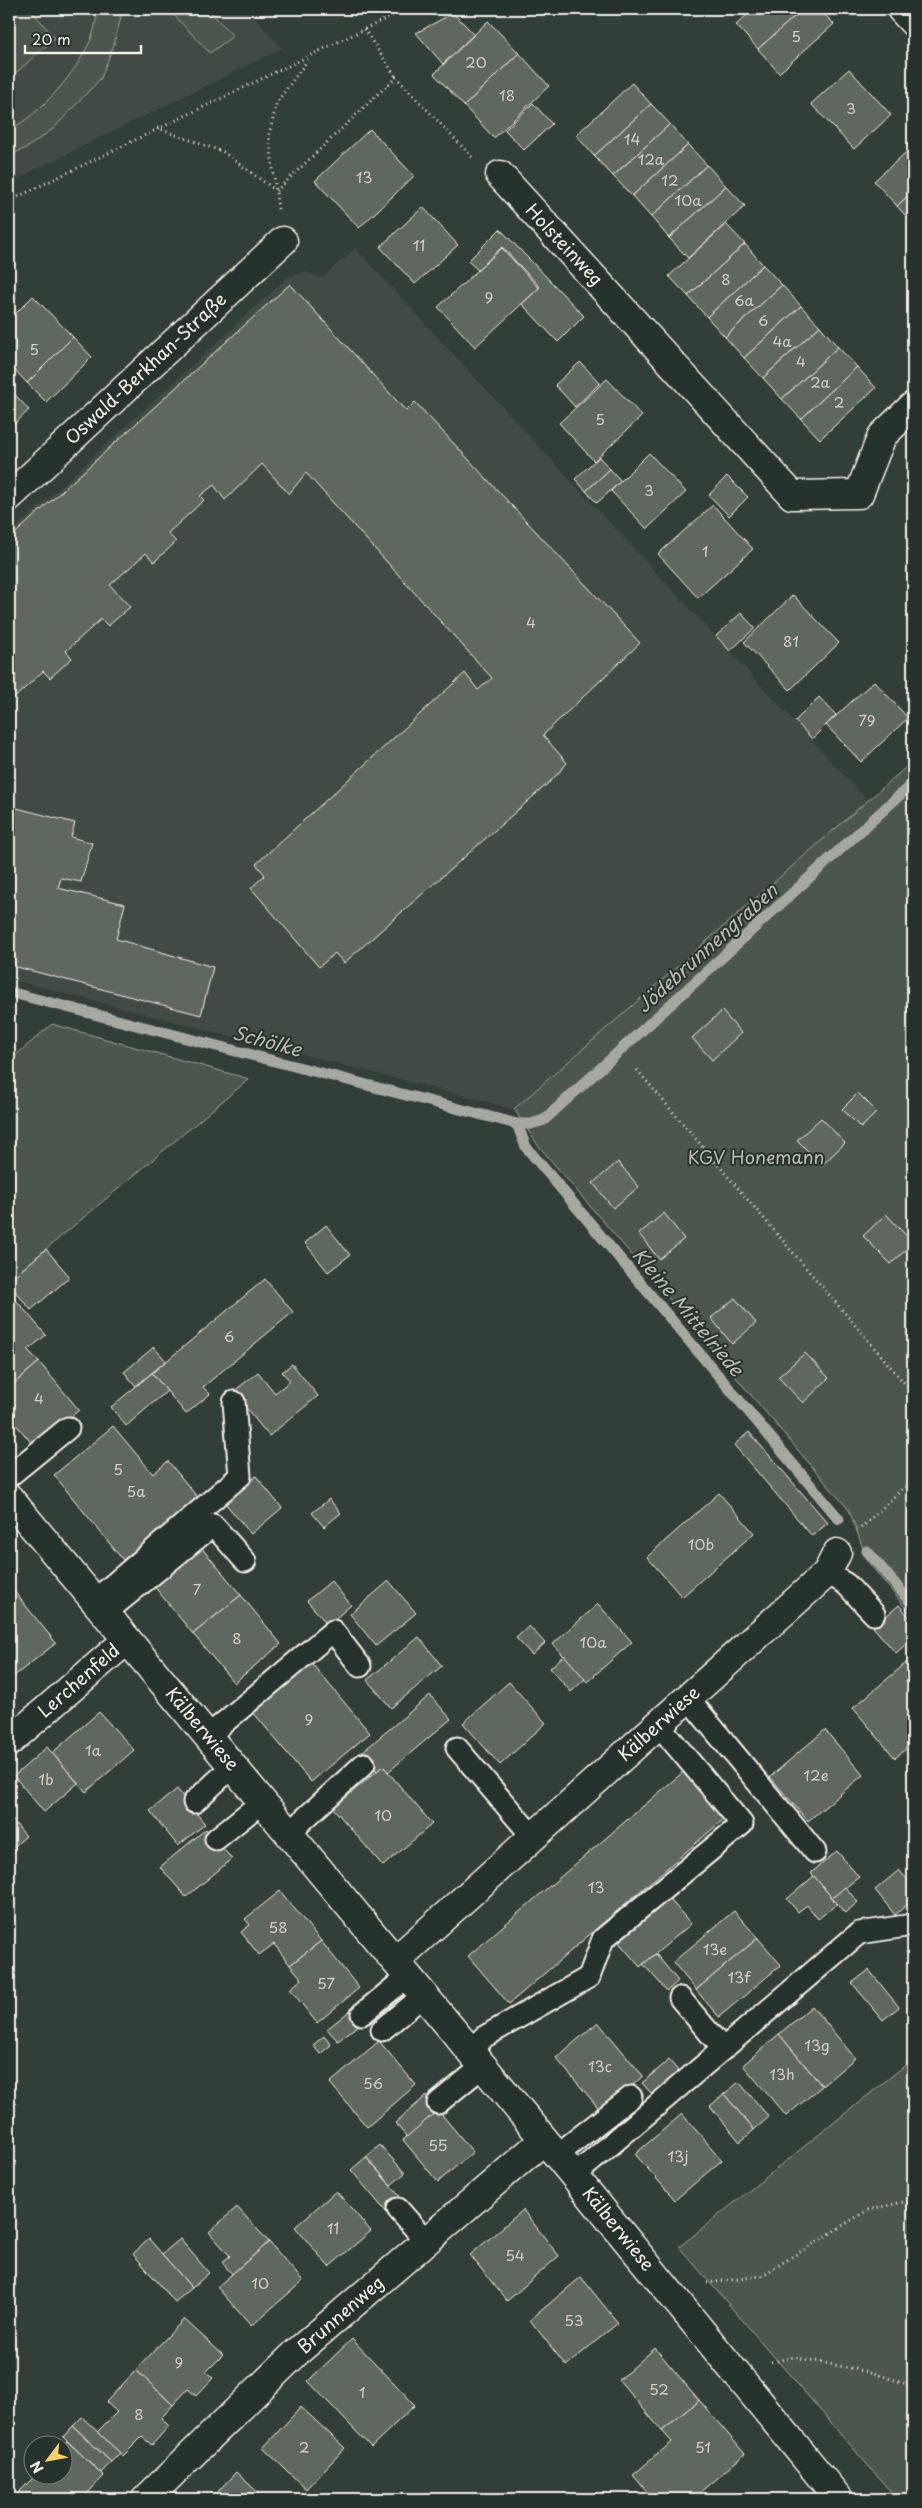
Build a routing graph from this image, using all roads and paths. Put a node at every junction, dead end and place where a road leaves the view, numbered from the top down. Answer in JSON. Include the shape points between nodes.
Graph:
{"nodes":[{"id":1,"x":406,"y":9,"type":"edge"},
{"id":2,"x":901,"y":9,"type":"edge"},
{"id":3,"x":913,"y":22,"type":"edge"},
{"id":4,"x":364,"y":29,"type":"junction"},
{"id":5,"x":310,"y":56,"type":"junction"},
{"id":6,"x":396,"y":77,"type":"junction"},
{"id":7,"x":157,"y":128,"type":"junction"},
{"id":8,"x":500,"y":176,"type":"joint"},
{"id":9,"x":276,"y":190,"type":"junction"},
{"id":10,"x":9,"y":201,"type":"edge"},
{"id":11,"x":283,"y":241,"type":"dead end"},
{"id":12,"x":913,"y":406,"type":"edge"},
{"id":13,"x":9,"y":496,"type":"edge"},
{"id":14,"x":637,"y":1070,"type":"dead end"},
{"id":15,"x":913,"y":1393,"type":"edge"},
{"id":16,"x":234,"y":1402,"type":"dead end"},
{"id":17,"x":68,"y":1428,"type":"dead end"},
{"id":18,"x":9,"y":1476,"type":"edge"},
{"id":19,"x":913,"y":1479,"type":"edge"},
{"id":20,"x":9,"y":1498,"type":"edge"},
{"id":21,"x":246,"y":1561,"type":"dead end"},
{"id":22,"x":832,"y":1563,"type":"junction"},
{"id":23,"x":99,"y":1607,"type":"junction"},
{"id":24,"x":874,"y":1614,"type":"dead end"},
{"id":25,"x":306,"y":1635,"type":"dead end"},
{"id":26,"x":127,"y":1640,"type":"junction"},
{"id":27,"x":360,"y":1666,"type":"dead end"},
{"id":28,"x":688,"y":1698,"type":"junction"},
{"id":29,"x":658,"y":1724,"type":"junction"},
{"id":30,"x":203,"y":1730,"type":"junction"},
{"id":31,"x":9,"y":1742,"type":"edge"},
{"id":32,"x":457,"y":1748,"type":"dead end"},
{"id":33,"x":364,"y":1764,"type":"dead end"},
{"id":34,"x":233,"y":1766,"type":"junction"},
{"id":35,"x":194,"y":1802,"type":"dead end"},
{"id":36,"x":262,"y":1802,"type":"junction"},
{"id":37,"x":289,"y":1833,"type":"junction"},
{"id":38,"x":534,"y":1837,"type":"junction"},
{"id":39,"x":216,"y":1839,"type":"dead end"},
{"id":40,"x":815,"y":1852,"type":"dead end"},
{"id":41,"x":913,"y":1925,"type":"edge"},
{"id":42,"x":409,"y":1977,"type":"junction"},
{"id":43,"x":680,"y":1998,"type":"dead end"},
{"id":44,"x":362,"y":2014,"type":"dead end"},
{"id":45,"x":382,"y":2030,"type":"dead end"},
{"id":46,"x":723,"y":2049,"type":"junction"},
{"id":47,"x":476,"y":2059,"type":"junction"},
{"id":48,"x":631,"y":2097,"type":"dead end"},
{"id":49,"x":438,"y":2103,"type":"dead end"},
{"id":50,"x":558,"y":2157,"type":"junction"},
{"id":51,"x":913,"y":2200,"type":"edge"},
{"id":52,"x":398,"y":2209,"type":"dead end"},
{"id":53,"x":426,"y":2241,"type":"junction"},
{"id":54,"x":704,"y":2284,"type":"dead end"},
{"id":55,"x":764,"y":2364,"type":"dead end"},
{"id":56,"x":913,"y":2386,"type":"edge"},
{"id":57,"x":146,"y":2499,"type":"edge"},
{"id":58,"x":838,"y":2499,"type":"edge"}],
"edges":[{"from":1,"to":4,"type":"path"},
{"from":2,"to":3,"type":"street"},
{"from":4,"to":5,"type":"path"},
{"from":4,"to":6,"type":"path"},
{"from":5,"to":7,"type":"path"},
{"from":5,"to":9,"type":"path","via":[[277,102],[269,135]]},
{"from":6,"to":8,"type":"path","via":[[483,169]]},
{"from":6,"to":9,"type":"path"},
{"from":7,"to":9,"type":"path","via":[[222,152]]},
{"from":7,"to":10,"type":"path"},
{"from":8,"to":12,"type":"street","name":"Holsteinweg","via":[[792,495],[859,494],[882,436]]},
{"from":11,"to":13,"type":"street","name":"Oswald-Berkhan-Straße"},
{"from":14,"to":15,"type":"path"},
{"from":16,"to":23,"type":"lane","via":[[240,1476]]},
{"from":17,"to":18,"type":"lane"},
{"from":19,"to":22,"type":"path"},
{"from":20,"to":23,"type":"street","name":"Kälberwiese"},
{"from":21,"to":23,"type":"lane","via":[[213,1525]]},
{"from":22,"to":24,"type":"lane","via":[[846,1584]]},
{"from":22,"to":28,"type":"street","name":"Kälberwiese"},
{"from":23,"to":26,"type":"street","name":"Kälberwiese"},
{"from":25,"to":30,"type":"lane"},
{"from":26,"to":30,"type":"street","name":"Kälberwiese"},
{"from":26,"to":31,"type":"street","name":"Lerchenfeld"},
{"from":27,"to":30,"type":"lane","via":[[333,1631]]},
{"from":28,"to":29,"type":"street","name":"Kälberwiese"},
{"from":28,"to":40,"type":"lane"},
{"from":29,"to":38,"type":"street","name":"Kälberwiese"},
{"from":29,"to":47,"type":"lane","via":[[742,1824],[603,1939],[588,1977],[484,2037]]},
{"from":30,"to":34,"type":"street","name":"Kälberwiese"},
{"from":32,"to":38,"type":"lane"},
{"from":33,"to":37,"type":"lane"},
{"from":34,"to":35,"type":"lane"},
{"from":34,"to":36,"type":"street","name":"Kälberwiese"},
{"from":36,"to":37,"type":"street","name":"Kälberwiese"},
{"from":36,"to":39,"type":"lane"},
{"from":37,"to":42,"type":"street","name":"Kälberwiese"},
{"from":38,"to":42,"type":"street","name":"Kälberwiese"},
{"from":41,"to":46,"type":"lane","via":[[859,1933]]},
{"from":42,"to":44,"type":"lane"},
{"from":42,"to":45,"type":"lane"},
{"from":42,"to":47,"type":"street","name":"Kälberwiese"},
{"from":43,"to":46,"type":"lane"},
{"from":46,"to":50,"type":"lane"},
{"from":47,"to":49,"type":"lane"},
{"from":47,"to":50,"type":"street","name":"Kälberwiese"},
{"from":48,"to":50,"type":"lane"},
{"from":50,"to":53,"type":"street","name":"Brunnenweg"},
{"from":50,"to":58,"type":"street","name":"Kälberwiese"},
{"from":51,"to":54,"type":"path","via":[[868,2210],[761,2276]]},
{"from":52,"to":53,"type":"lane"},
{"from":53,"to":57,"type":"street","name":"Brunnenweg","via":[[298,2352]]},
{"from":55,"to":56,"type":"path","via":[[794,2357],[870,2372]]}]}
